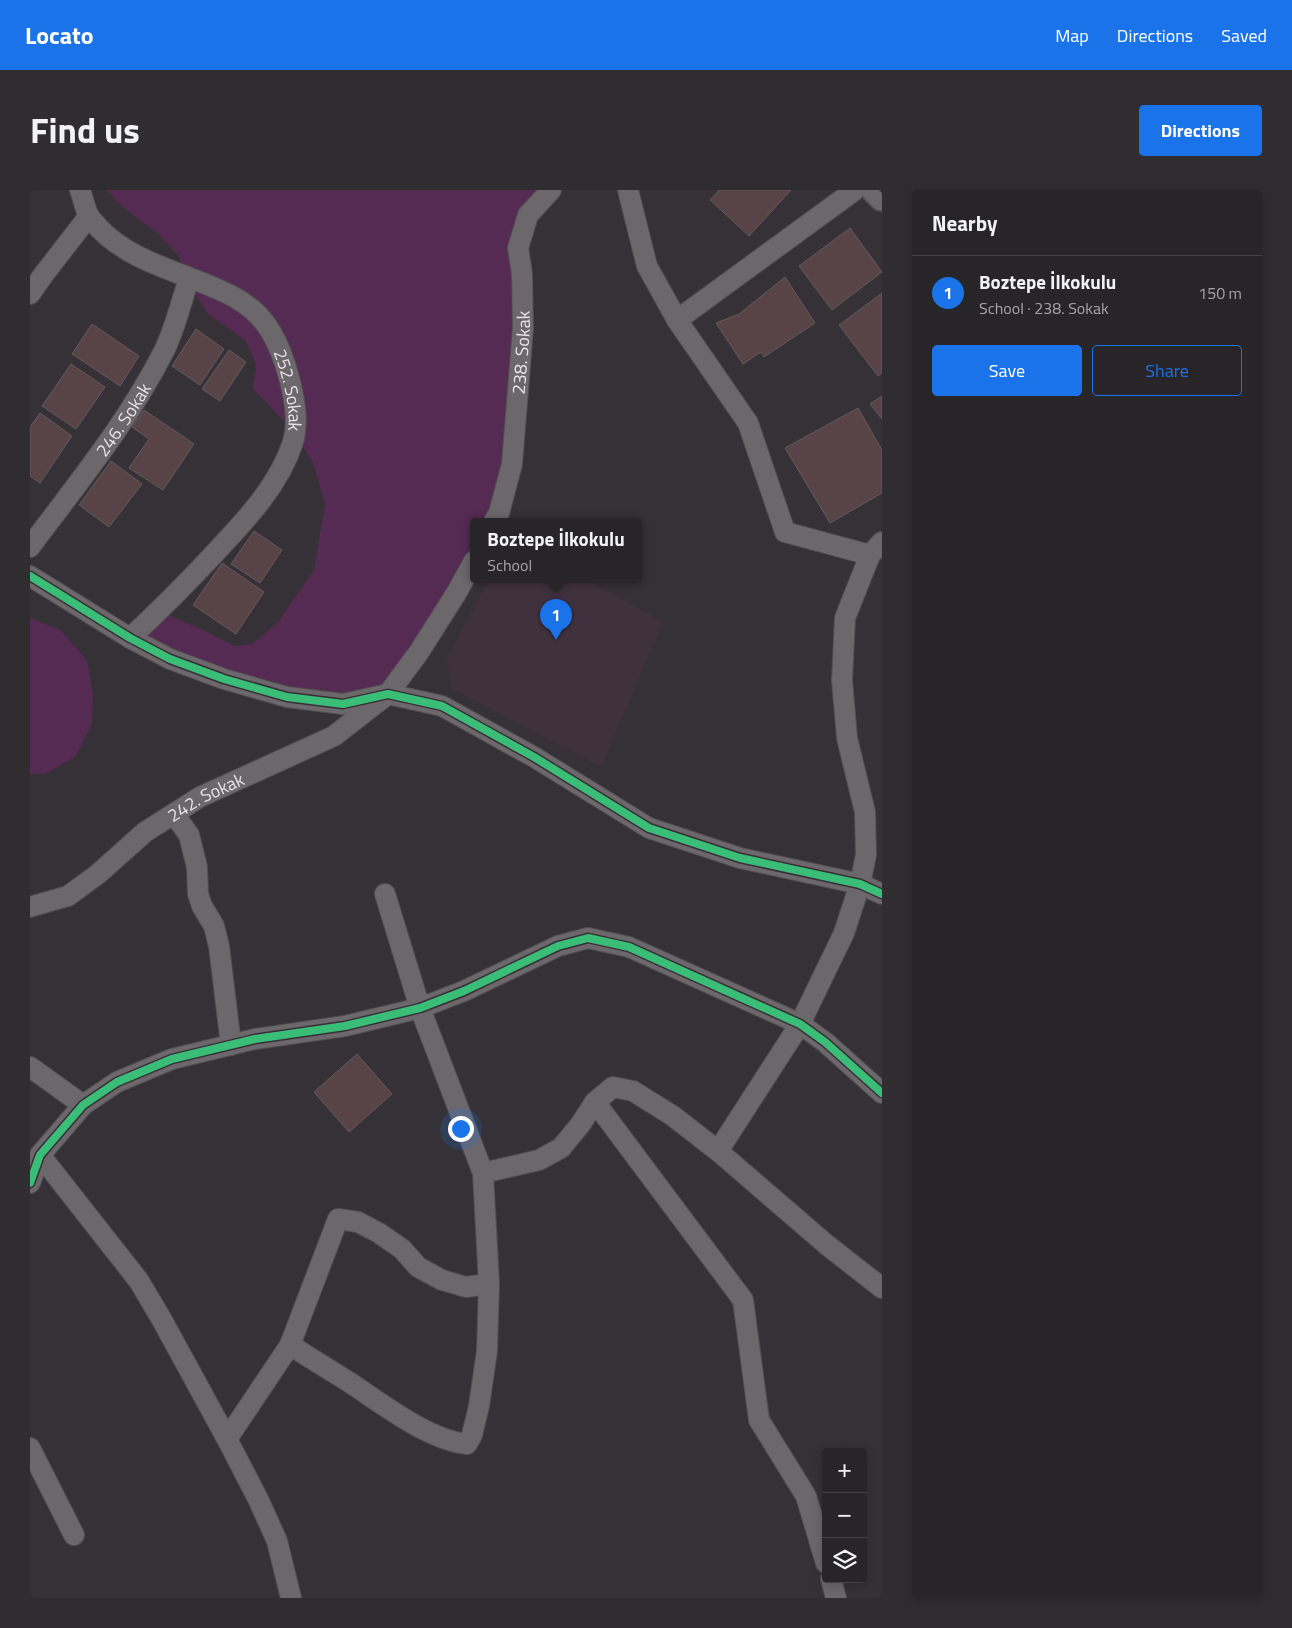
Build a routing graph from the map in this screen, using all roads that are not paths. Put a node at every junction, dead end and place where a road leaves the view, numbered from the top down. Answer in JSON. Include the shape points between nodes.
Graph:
{"nodes":[{"id":1,"x":80,"y":190,"type":"edge"},
{"id":2,"x":551,"y":190,"type":"edge"},
{"id":3,"x":628,"y":190,"type":"edge"},
{"id":4,"x":855,"y":190,"type":"edge"},
{"id":5,"x":874,"y":190,"type":"edge"},
{"id":6,"x":882,"y":198,"type":"edge"},
{"id":7,"x":89,"y":216,"type":"junction"},
{"id":8,"x":189,"y":279,"type":"junction"},
{"id":9,"x":30,"y":294,"type":"edge"},
{"id":10,"x":677,"y":320,"type":"junction"},
{"id":11,"x":496,"y":518,"type":"edge"},
{"id":12,"x":30,"y":547,"type":"edge"},
{"id":13,"x":876,"y":548,"type":"edge"},
{"id":14,"x":470,"y":568,"type":"edge"},
{"id":15,"x":30,"y":576,"type":"edge"},
{"id":16,"x":130,"y":638,"type":"junction"},
{"id":17,"x":388,"y":694,"type":"junction"},
{"id":18,"x":174,"y":814,"type":"junction"},
{"id":19,"x":860,"y":884,"type":"junction"},
{"id":20,"x":385,"y":894,"type":"dead end"},
{"id":21,"x":882,"y":894,"type":"edge"},
{"id":22,"x":30,"y":907,"type":"edge"},
{"id":23,"x":420,"y":1008,"type":"junction"},
{"id":24,"x":800,"y":1024,"type":"junction"},
{"id":25,"x":231,"y":1045,"type":"junction"},
{"id":26,"x":30,"y":1067,"type":"edge"},
{"id":27,"x":882,"y":1093,"type":"edge"},
{"id":28,"x":595,"y":1102,"type":"junction"},
{"id":29,"x":82,"y":1105,"type":"junction"},
{"id":30,"x":718,"y":1151,"type":"junction"},
{"id":31,"x":40,"y":1155,"type":"junction"},
{"id":32,"x":483,"y":1173,"type":"junction"},
{"id":33,"x":30,"y":1183,"type":"edge"},
{"id":34,"x":489,"y":1284,"type":"junction"},
{"id":35,"x":882,"y":1288,"type":"edge"},
{"id":36,"x":290,"y":1345,"type":"junction"},
{"id":37,"x":227,"y":1439,"type":"junction"},
{"id":38,"x":30,"y":1448,"type":"edge"},
{"id":39,"x":74,"y":1535,"type":"dead end"},
{"id":40,"x":822,"y":1550,"type":"edge"},
{"id":41,"x":831,"y":1583,"type":"edge"},
{"id":42,"x":291,"y":1598,"type":"edge"},
{"id":43,"x":836,"y":1598,"type":"edge"}],
"edges":[{"from":1,"to":7,"type":"street","name":"252. Sokak"},
{"from":2,"to":11,"type":"street","name":"238. Sokak","via":[[528,215],[518,248],[523,328],[512,464]]},
{"from":3,"to":10,"type":"street","via":[[648,266]]},
{"from":4,"to":10,"type":"street"},
{"from":5,"to":6,"type":"street"},
{"from":7,"to":8,"type":"street","name":"252. Sokak","via":[[109,239]]},
{"from":7,"to":9,"type":"street"},
{"from":8,"to":12,"type":"street","name":"246. Sokak","via":[[165,349],[146,384],[118,428]]},
{"from":8,"to":16,"type":"street","name":"252. Sokak","via":[[234,297],[256,311],[271,330],[290,381],[296,413],[294,440],[267,492],[234,532],[172,599]]},
{"from":10,"to":13,"type":"street","via":[[748,423],[785,532]]},
{"from":13,"to":19,"type":"street","via":[[845,618],[842,680],[847,738],[865,812],[866,855]]},
{"from":14,"to":17,"type":"street","via":[[419,652]]},
{"from":15,"to":16,"type":"street"},
{"from":16,"to":17,"type":"street","via":[[170,659],[287,697],[343,704]]},
{"from":17,"to":18,"type":"street","name":"242. Sokak","via":[[334,736],[200,797]]},
{"from":17,"to":19,"type":"street","via":[[442,706],[534,757],[649,828],[740,858]]},
{"from":18,"to":22,"type":"street","name":"242. Sokak","via":[[145,832],[68,896]]},
{"from":18,"to":25,"type":"street","via":[[189,835],[197,867],[198,894],[214,926],[219,946]]},
{"from":19,"to":21,"type":"street"},
{"from":19,"to":24,"type":"street","via":[[844,932]]},
{"from":20,"to":23,"type":"street"},
{"from":23,"to":24,"type":"street","via":[[464,991],[558,946],[588,938],[629,947]]},
{"from":23,"to":25,"type":"street","via":[[345,1026]]},
{"from":23,"to":32,"type":"street"},
{"from":24,"to":27,"type":"street"},
{"from":24,"to":30,"type":"street"},
{"from":25,"to":29,"type":"street","via":[[172,1059],[117,1082]]},
{"from":26,"to":29,"type":"street"},
{"from":28,"to":30,"type":"street","via":[[613,1087],[633,1091]]},
{"from":28,"to":32,"type":"street","via":[[561,1148],[540,1160]]},
{"from":28,"to":40,"type":"street","via":[[743,1300],[759,1420],[806,1496]]},
{"from":29,"to":31,"type":"street"},
{"from":30,"to":35,"type":"street"},
{"from":31,"to":33,"type":"street"},
{"from":31,"to":37,"type":"street","via":[[139,1280]]},
{"from":32,"to":34,"type":"street"},
{"from":34,"to":36,"type":"street","via":[[466,1287],[442,1280],[418,1267],[402,1249],[379,1233],[358,1222],[338,1219]]},
{"from":34,"to":36,"type":"street","via":[[487,1351],[479,1406],[467,1444],[429,1432]]},
{"from":36,"to":37,"type":"street"},
{"from":37,"to":42,"type":"street","via":[[276,1541]]},
{"from":38,"to":39,"type":"street"},
{"from":41,"to":43,"type":"street"}]}
